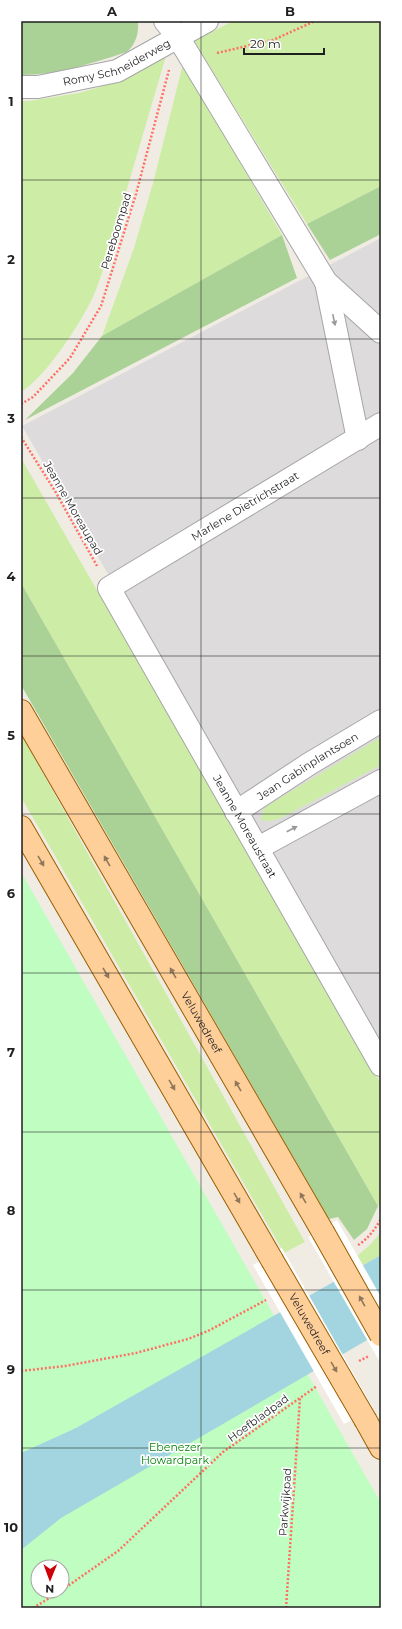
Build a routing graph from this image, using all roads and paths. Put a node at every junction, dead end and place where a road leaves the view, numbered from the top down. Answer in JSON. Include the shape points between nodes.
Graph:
{"nodes":[{"id":1,"x":207,"y":21,"type":"edge"},
{"id":2,"x":315,"y":21,"type":"edge"},
{"id":3,"x":172,"y":29,"type":"edge"},
{"id":4,"x":193,"y":61,"type":"junction"},
{"id":5,"x":169,"y":73,"type":"junction"},
{"id":6,"x":21,"y":87,"type":"edge"},
{"id":7,"x":326,"y":282,"type":"junction"},
{"id":8,"x":381,"y":332,"type":"edge"},
{"id":9,"x":21,"y":404,"type":"edge"},
{"id":10,"x":381,"y":424,"type":"edge"},
{"id":11,"x":21,"y":437,"type":"edge"},
{"id":12,"x":358,"y":438,"type":"junction"},
{"id":13,"x":109,"y":588,"type":"junction"},
{"id":14,"x":21,"y":711,"type":"edge"},
{"id":15,"x":381,"y":721,"type":"edge"},
{"id":16,"x":381,"y":781,"type":"edge"},
{"id":17,"x":236,"y":812,"type":"junction"},
{"id":18,"x":21,"y":827,"type":"edge"},
{"id":19,"x":258,"y":848,"type":"junction"},
{"id":20,"x":381,"y":1065,"type":"edge"},
{"id":21,"x":381,"y":1219,"type":"edge"},
{"id":22,"x":356,"y":1246,"type":"dead end"},
{"id":23,"x":269,"y":1298,"type":"dead end"},
{"id":24,"x":378,"y":1344,"type":"edge"},
{"id":25,"x":355,"y":1364,"type":"dead end"},
{"id":26,"x":21,"y":1371,"type":"edge"},
{"id":27,"x":323,"y":1382,"type":"dead end"},
{"id":28,"x":300,"y":1397,"type":"junction"},
{"id":29,"x":381,"y":1448,"type":"edge"},
{"id":30,"x":70,"y":1585,"type":"edge"},
{"id":31,"x":48,"y":1599,"type":"edge"},
{"id":32,"x":33,"y":1608,"type":"edge"},
{"id":33,"x":286,"y":1608,"type":"edge"}],
"edges":[{"from":1,"to":3,"type":"street","name":"Romy Schneiderweg"},
{"from":2,"to":4,"type":"path","via":[[273,40],[203,56]]},
{"from":3,"to":4,"type":"street"},
{"from":3,"to":5,"type":"path","name":"Pereboompad"},
{"from":3,"to":6,"type":"street","name":"Romy Schneiderweg","via":[[117,71],[38,87]]},
{"from":4,"to":5,"type":"path"},
{"from":4,"to":7,"type":"street"},
{"from":5,"to":9,"type":"path","name":"Pereboompad","via":[[136,194],[101,306],[70,358],[33,397]]},
{"from":7,"to":8,"type":"street"},
{"from":7,"to":12,"type":"street","one_way":true},
{"from":10,"to":12,"type":"street","name":"Marlene Dietrichstraat"},
{"from":11,"to":13,"type":"path","name":"Jeanne Moreaupad","via":[[55,491]]},
{"from":12,"to":13,"type":"street","name":"Marlene Dietrichstraat"},
{"from":13,"to":17,"type":"street","name":"Jeanne Moreaustraat"},
{"from":24,"to":14,"type":"main road","name":"Veluwedreef","one_way":true,"bridge":true,"via":[[323,1232]]},
{"from":15,"to":17,"type":"street","name":"Jean Gabinplantsoen"},
{"from":19,"to":16,"type":"street","one_way":true},
{"from":17,"to":19,"type":"street","name":"Jeanne Moreaustraat"},
{"from":18,"to":29,"type":"main road","name":"Veluwedreef","one_way":true,"bridge":true},
{"from":19,"to":20,"type":"street","name":"Jeanne Moreaustraat"},
{"from":21,"to":22,"type":"path","via":[[376,1228]]},
{"from":23,"to":26,"type":"path","via":[[188,1339],[136,1353]]},
{"from":24,"to":25,"type":"path"},
{"from":27,"to":28,"type":"path","name":"Hoefbladpad"},
{"from":28,"to":30,"type":"path","name":"Hoefbladpad","via":[[223,1452],[118,1551]]},
{"from":28,"to":33,"type":"path","name":"Parkwijkpad"},
{"from":31,"to":32,"type":"path","name":"Hoefbladpad"}]}
